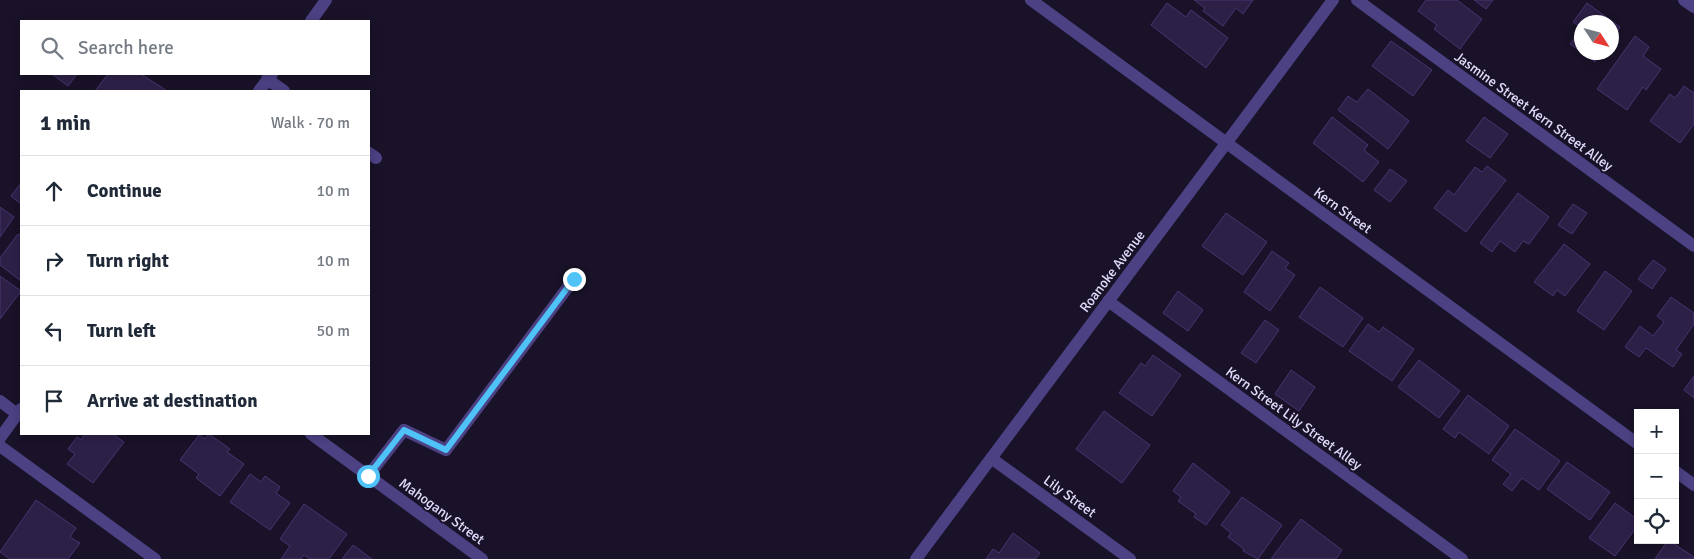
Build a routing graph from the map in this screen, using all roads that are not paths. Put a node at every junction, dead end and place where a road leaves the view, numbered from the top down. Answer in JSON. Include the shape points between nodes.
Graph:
{"nodes":[{"id":1,"x":326,"y":0,"type":"edge"},
{"id":2,"x":1030,"y":0,"type":"edge"},
{"id":3,"x":1333,"y":0,"type":"edge"},
{"id":4,"x":1357,"y":0,"type":"edge"},
{"id":5,"x":1684,"y":0,"type":"edge"},
{"id":6,"x":1694,"y":7,"type":"edge"},
{"id":7,"x":312,"y":20,"type":"edge"},
{"id":8,"x":270,"y":77,"type":"edge"},
{"id":9,"x":259,"y":90,"type":"edge"},
{"id":10,"x":283,"y":90,"type":"edge"},
{"id":11,"x":1226,"y":143,"type":"junction"},
{"id":12,"x":1694,"y":246,"type":"edge"},
{"id":13,"x":574,"y":279,"type":"dead end"},
{"id":14,"x":1108,"y":301,"type":"junction"},
{"id":15,"x":0,"y":401,"type":"edge"},
{"id":16,"x":19,"y":411,"type":"edge"},
{"id":17,"x":312,"y":435,"type":"edge"},
{"id":18,"x":0,"y":438,"type":"edge"},
{"id":19,"x":1634,"y":441,"type":"edge"},
{"id":20,"x":0,"y":446,"type":"edge"},
{"id":21,"x":991,"y":458,"type":"junction"},
{"id":22,"x":1679,"y":474,"type":"edge"},
{"id":23,"x":368,"y":476,"type":"junction"},
{"id":24,"x":1694,"y":485,"type":"edge"},
{"id":25,"x":155,"y":559,"type":"edge"},
{"id":26,"x":482,"y":559,"type":"edge"},
{"id":27,"x":916,"y":559,"type":"edge"},
{"id":28,"x":1130,"y":559,"type":"edge"},
{"id":29,"x":1462,"y":559,"type":"edge"}],
"edges":[{"from":1,"to":7,"type":"street"},
{"from":2,"to":11,"type":"street","name":"Kern Street"},
{"from":3,"to":11,"type":"street","name":"Roanoke Avenue"},
{"from":4,"to":12,"type":"street","name":"Jasmine Street Kern Street Alley"},
{"from":5,"to":6,"type":"street"},
{"from":8,"to":9,"type":"street"},
{"from":8,"to":10,"type":"street"},
{"from":11,"to":14,"type":"street","name":"Roanoke Avenue"},
{"from":11,"to":19,"type":"street","name":"Kern Street"},
{"from":13,"to":23,"type":"street","via":[[446,450],[404,430]]},
{"from":14,"to":21,"type":"street","name":"Roanoke Avenue"},
{"from":14,"to":29,"type":"street","name":"Kern Street Lily Street Alley"},
{"from":15,"to":16,"type":"street"},
{"from":16,"to":18,"type":"street"},
{"from":17,"to":23,"type":"street","name":"Mahogany Street"},
{"from":20,"to":25,"type":"street"},
{"from":21,"to":27,"type":"street","name":"Roanoke Avenue"},
{"from":21,"to":28,"type":"street","name":"Lily Street"},
{"from":22,"to":24,"type":"street"},
{"from":23,"to":26,"type":"street","name":"Mahogany Street"}]}
